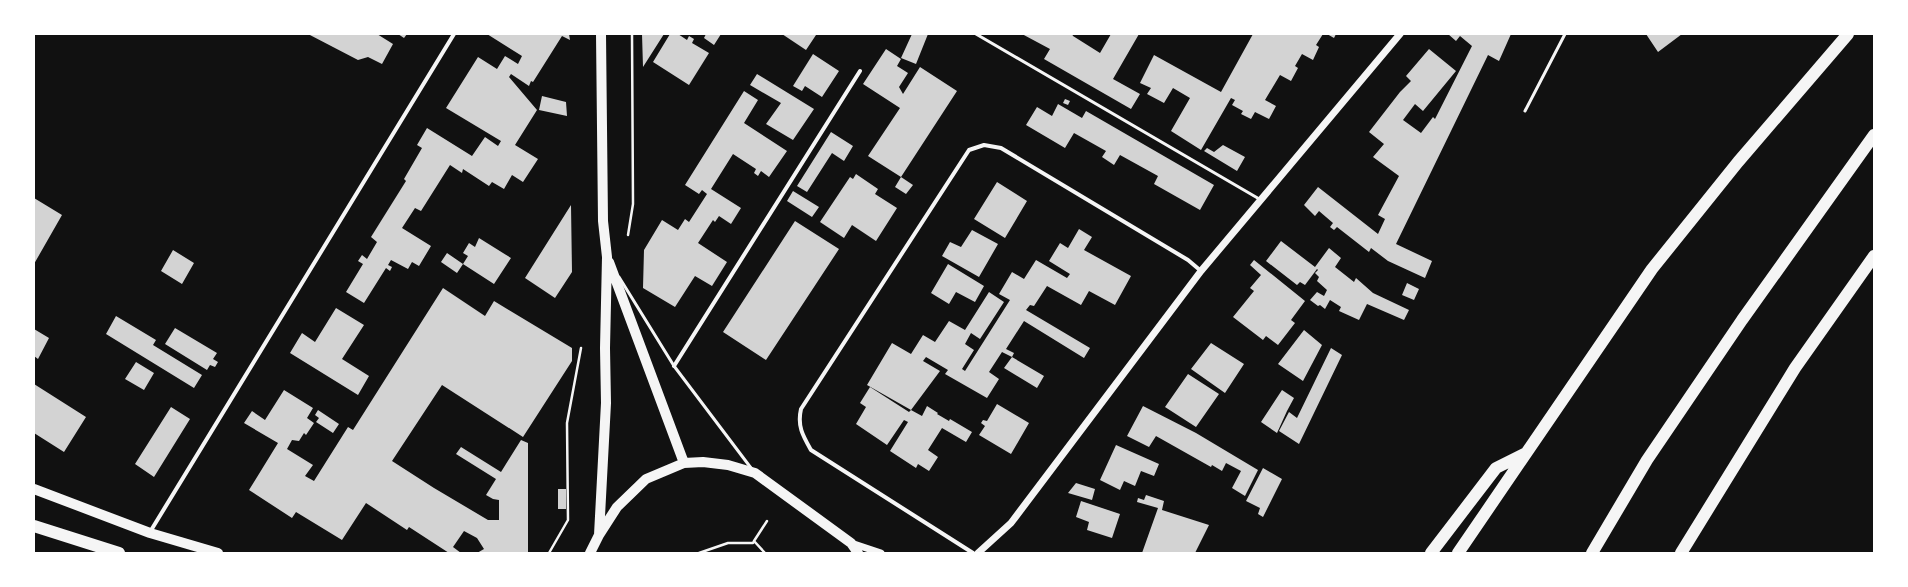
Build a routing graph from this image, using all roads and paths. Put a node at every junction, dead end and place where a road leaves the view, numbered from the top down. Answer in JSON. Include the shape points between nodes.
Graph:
{"nodes":[{"id":1,"x":454,"y":34,"type":"edge"},
{"id":2,"x":601,"y":34,"type":"edge"},
{"id":3,"x":632,"y":34,"type":"edge"},
{"id":4,"x":976,"y":34,"type":"edge"},
{"id":5,"x":1400,"y":34,"type":"edge"},
{"id":6,"x":1565,"y":34,"type":"edge"},
{"id":7,"x":1848,"y":34,"type":"edge"},
{"id":8,"x":860,"y":71,"type":"dead end"},
{"id":9,"x":1525,"y":111,"type":"dead end"},
{"id":10,"x":1874,"y":136,"type":"edge"},
{"id":11,"x":1261,"y":200,"type":"junction"},
{"id":12,"x":1874,"y":256,"type":"edge"},
{"id":13,"x":607,"y":257,"type":"junction"},
{"id":14,"x":1201,"y":271,"type":"junction"},
{"id":15,"x":582,"y":346,"type":"dead end"},
{"id":16,"x":674,"y":366,"type":"junction"},
{"id":17,"x":1527,"y":452,"type":"junction"},
{"id":18,"x":684,"y":463,"type":"junction"},
{"id":19,"x":755,"y":473,"type":"junction"},
{"id":20,"x":34,"y":489,"type":"edge"},
{"id":21,"x":767,"y":521,"type":"dead end"},
{"id":22,"x":34,"y":526,"type":"edge"},
{"id":23,"x":150,"y":533,"type":"junction"},
{"id":24,"x":599,"y":535,"type":"junction"},
{"id":25,"x":754,"y":541,"type":"junction"},
{"id":26,"x":851,"y":543,"type":"junction"},
{"id":27,"x":119,"y":553,"type":"edge"},
{"id":28,"x":218,"y":553,"type":"edge"},
{"id":29,"x":549,"y":553,"type":"edge"},
{"id":30,"x":590,"y":553,"type":"edge"},
{"id":31,"x":699,"y":553,"type":"edge"},
{"id":32,"x":765,"y":553,"type":"edge"},
{"id":33,"x":858,"y":553,"type":"edge"},
{"id":34,"x":881,"y":553,"type":"edge"},
{"id":35,"x":973,"y":553,"type":"edge"},
{"id":36,"x":978,"y":553,"type":"edge"},
{"id":37,"x":1432,"y":553,"type":"edge"},
{"id":38,"x":1458,"y":553,"type":"edge"},
{"id":39,"x":1592,"y":553,"type":"edge"},
{"id":40,"x":1681,"y":553,"type":"edge"}],
"edges":[{"from":1,"to":23,"type":"street"},
{"from":2,"to":13,"type":"main road","via":[[603,221]]},
{"from":3,"to":13,"type":"path","via":[[633,204],[629,233],[622,251]]},
{"from":4,"to":11,"type":"lane"},
{"from":5,"to":11,"type":"street"},
{"from":6,"to":9,"type":"lane"},
{"from":7,"to":17,"type":"highway","via":[[1738,162],[1652,269]]},
{"from":8,"to":16,"type":"street"},
{"from":10,"to":39,"type":"highway","via":[[1742,320],[1647,460]]},
{"from":11,"to":14,"type":"street"},
{"from":12,"to":40,"type":"highway","via":[[1795,368]]},
{"from":13,"to":16,"type":"lane"},
{"from":13,"to":18,"type":"main road"},
{"from":13,"to":24,"type":"main road","via":[[606,403]]},
{"from":14,"to":35,"type":"street","via":[[1188,260],[1001,148],[984,145],[968,150],[801,409],[798,420],[811,450]]},
{"from":14,"to":36,"type":"street","via":[[1011,524]]},
{"from":15,"to":29,"type":"path","via":[[567,423],[568,520]]},
{"from":16,"to":19,"type":"lane"},
{"from":17,"to":37,"type":"highway","via":[[1496,468]]},
{"from":17,"to":38,"type":"highway"},
{"from":18,"to":19,"type":"main road","via":[[722,464]]},
{"from":18,"to":24,"type":"main road","via":[[646,479],[618,507]]},
{"from":19,"to":26,"type":"main road"},
{"from":20,"to":23,"type":"main road"},
{"from":21,"to":25,"type":"path"},
{"from":22,"to":27,"type":"highway"},
{"from":23,"to":28,"type":"main road"},
{"from":24,"to":30,"type":"main road"},
{"from":25,"to":31,"type":"path","via":[[728,543]]},
{"from":25,"to":32,"type":"path"},
{"from":26,"to":33,"type":"main road"},
{"from":26,"to":34,"type":"street"}]}
